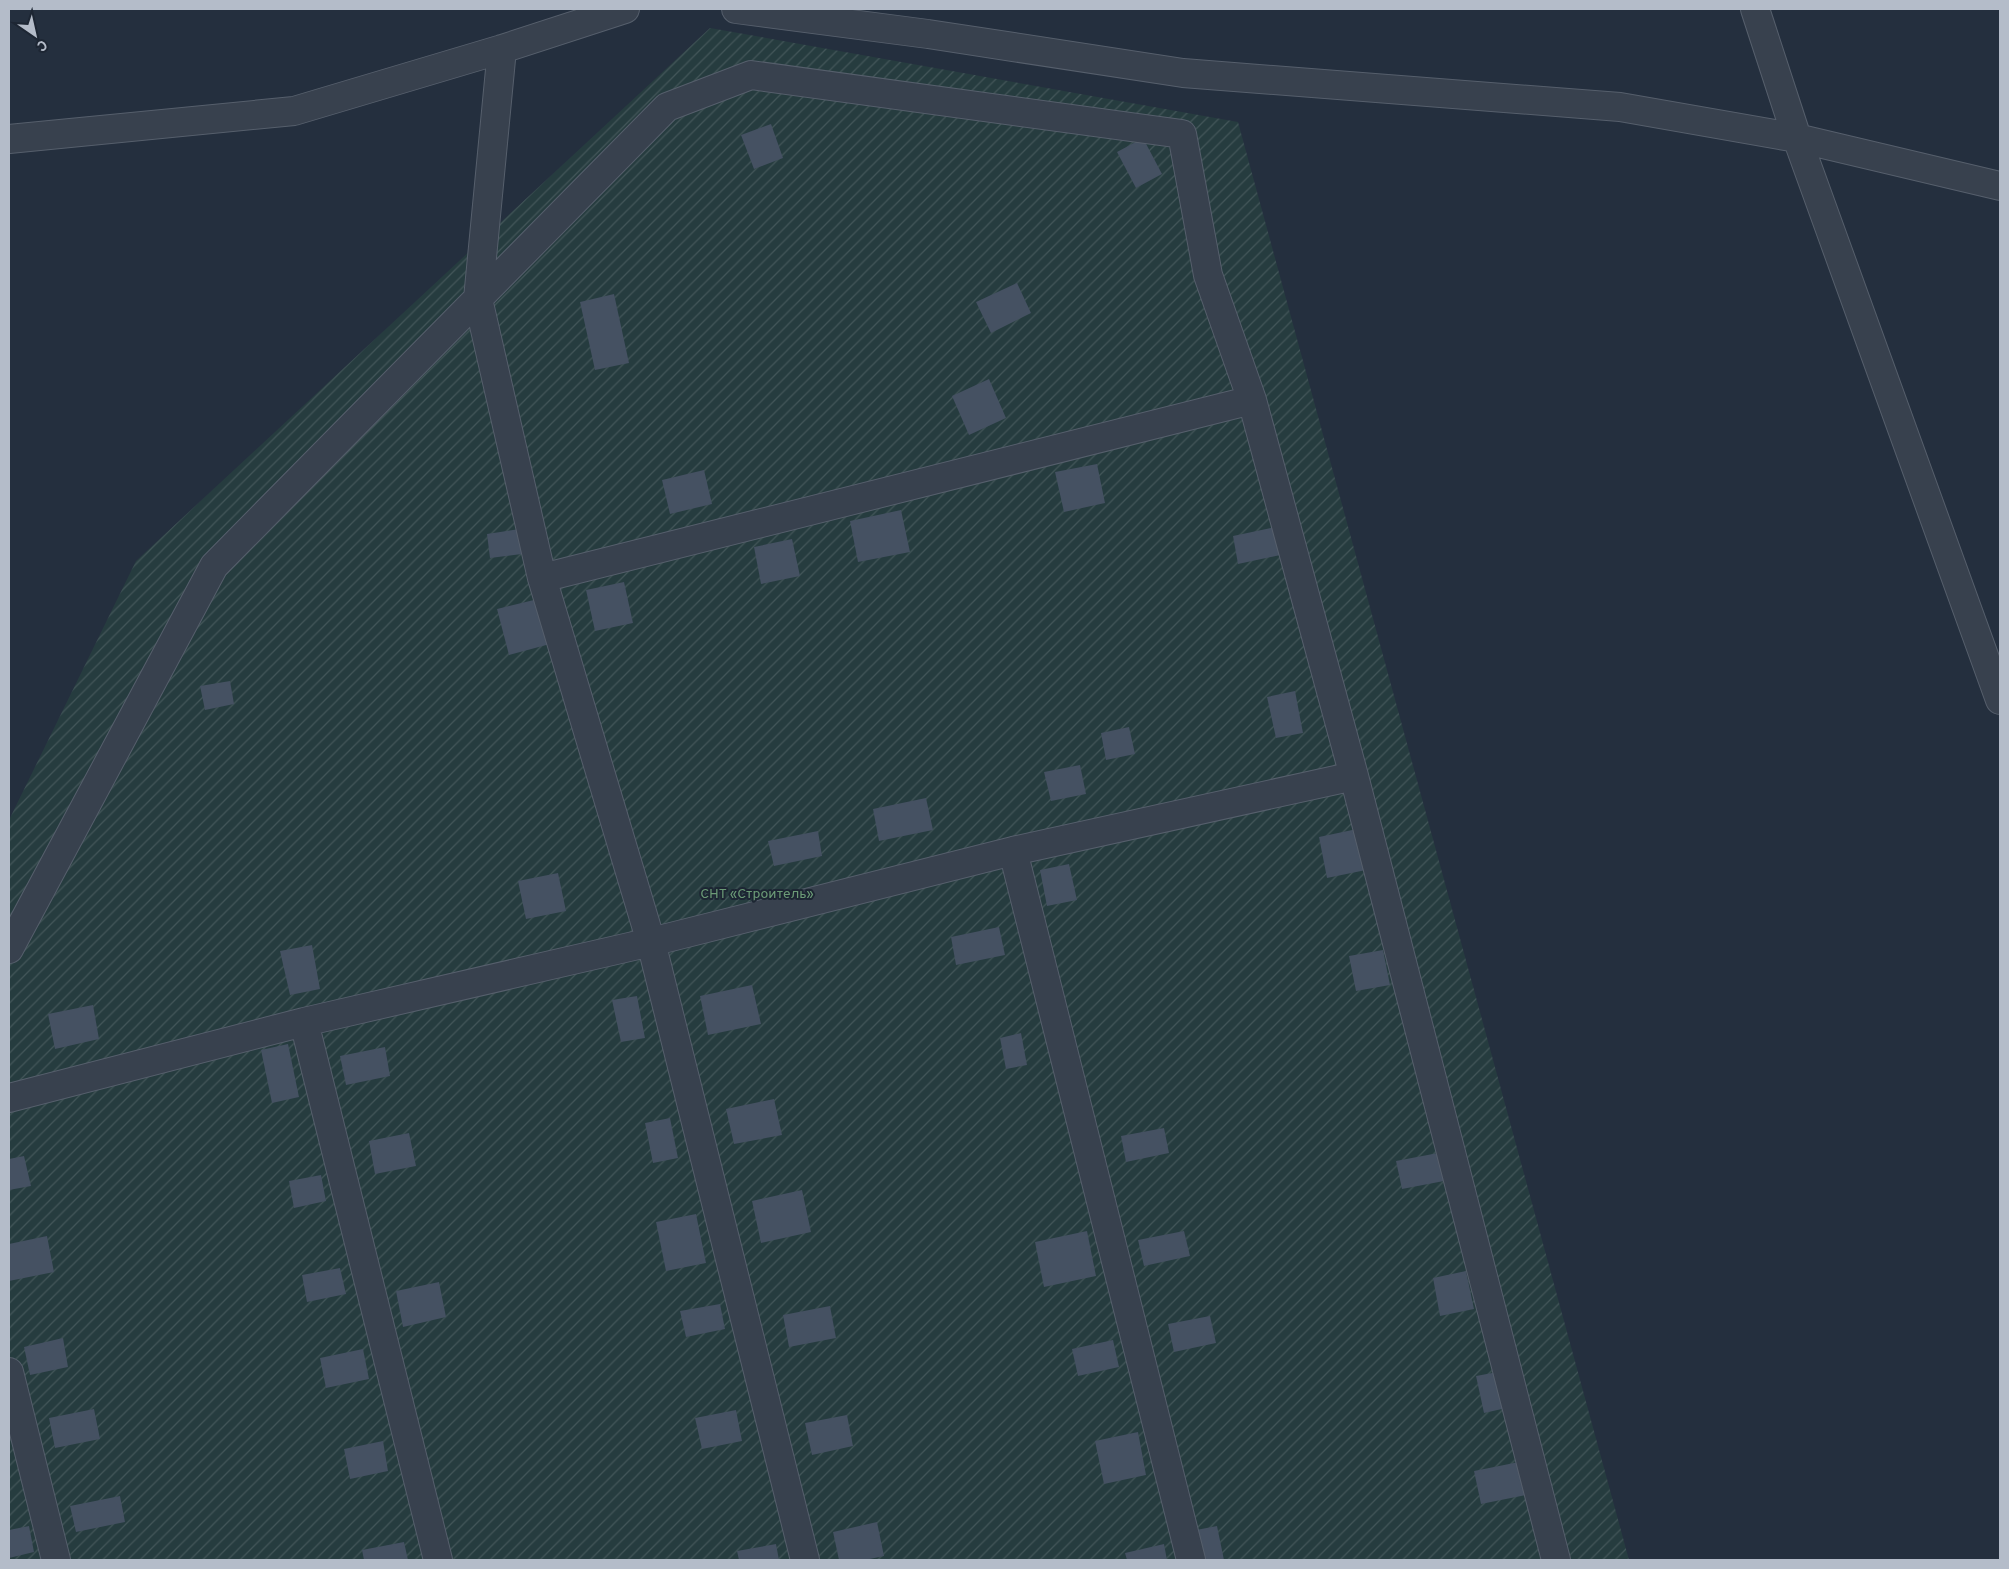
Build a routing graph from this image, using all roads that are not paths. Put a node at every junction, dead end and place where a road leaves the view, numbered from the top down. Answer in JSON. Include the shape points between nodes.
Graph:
{"nodes":[{"id":1,"x":625,"y":9,"type":"edge"},
{"id":2,"x":736,"y":9,"type":"edge"},
{"id":3,"x":918,"y":9,"type":"edge"},
{"id":4,"x":1755,"y":9,"type":"edge"},
{"id":5,"x":928,"y":34,"type":"junction"},
{"id":6,"x":502,"y":49,"type":"junction"},
{"id":7,"x":1798,"y":138,"type":"junction"},
{"id":8,"x":9,"y":139,"type":"edge"},
{"id":9,"x":2000,"y":186,"type":"edge"},
{"id":10,"x":478,"y":299,"type":"junction"},
{"id":11,"x":1252,"y":400,"type":"junction"},
{"id":12,"x":542,"y":578,"type":"junction"},
{"id":13,"x":2000,"y":700,"type":"edge"},
{"id":14,"x":1354,"y":776,"type":"junction"},
{"id":15,"x":1013,"y":851,"type":"junction"},
{"id":16,"x":652,"y":942,"type":"junction"},
{"id":17,"x":9,"y":949,"type":"edge"},
{"id":18,"x":304,"y":1022,"type":"junction"},
{"id":19,"x":9,"y":1098,"type":"edge"},
{"id":20,"x":9,"y":1372,"type":"edge"},
{"id":21,"x":56,"y":1560,"type":"edge"},
{"id":22,"x":438,"y":1560,"type":"edge"},
{"id":23,"x":805,"y":1560,"type":"edge"},
{"id":24,"x":1191,"y":1560,"type":"edge"},
{"id":25,"x":1556,"y":1560,"type":"edge"}],
"edges":[{"from":1,"to":6,"type":"street"},
{"from":2,"to":5,"type":"street"},
{"from":3,"to":5,"type":"street"},
{"from":4,"to":7,"type":"street"},
{"from":5,"to":7,"type":"street","via":[[1183,73],[1620,107]]},
{"from":6,"to":8,"type":"street","via":[[294,111]]},
{"from":6,"to":10,"type":"street"},
{"from":7,"to":9,"type":"street"},
{"from":7,"to":13,"type":"street"},
{"from":10,"to":11,"type":"street","via":[[667,107],[751,75],[1182,134],[1208,275]]},
{"from":10,"to":12,"type":"street"},
{"from":10,"to":17,"type":"street","via":[[214,566]]},
{"from":11,"to":12,"type":"street"},
{"from":11,"to":14,"type":"street"},
{"from":12,"to":16,"type":"street"},
{"from":14,"to":15,"type":"street"},
{"from":14,"to":25,"type":"street"},
{"from":15,"to":16,"type":"street"},
{"from":15,"to":24,"type":"street"},
{"from":16,"to":18,"type":"street"},
{"from":16,"to":23,"type":"street"},
{"from":18,"to":19,"type":"street"},
{"from":18,"to":22,"type":"street"},
{"from":20,"to":21,"type":"street"}]}
